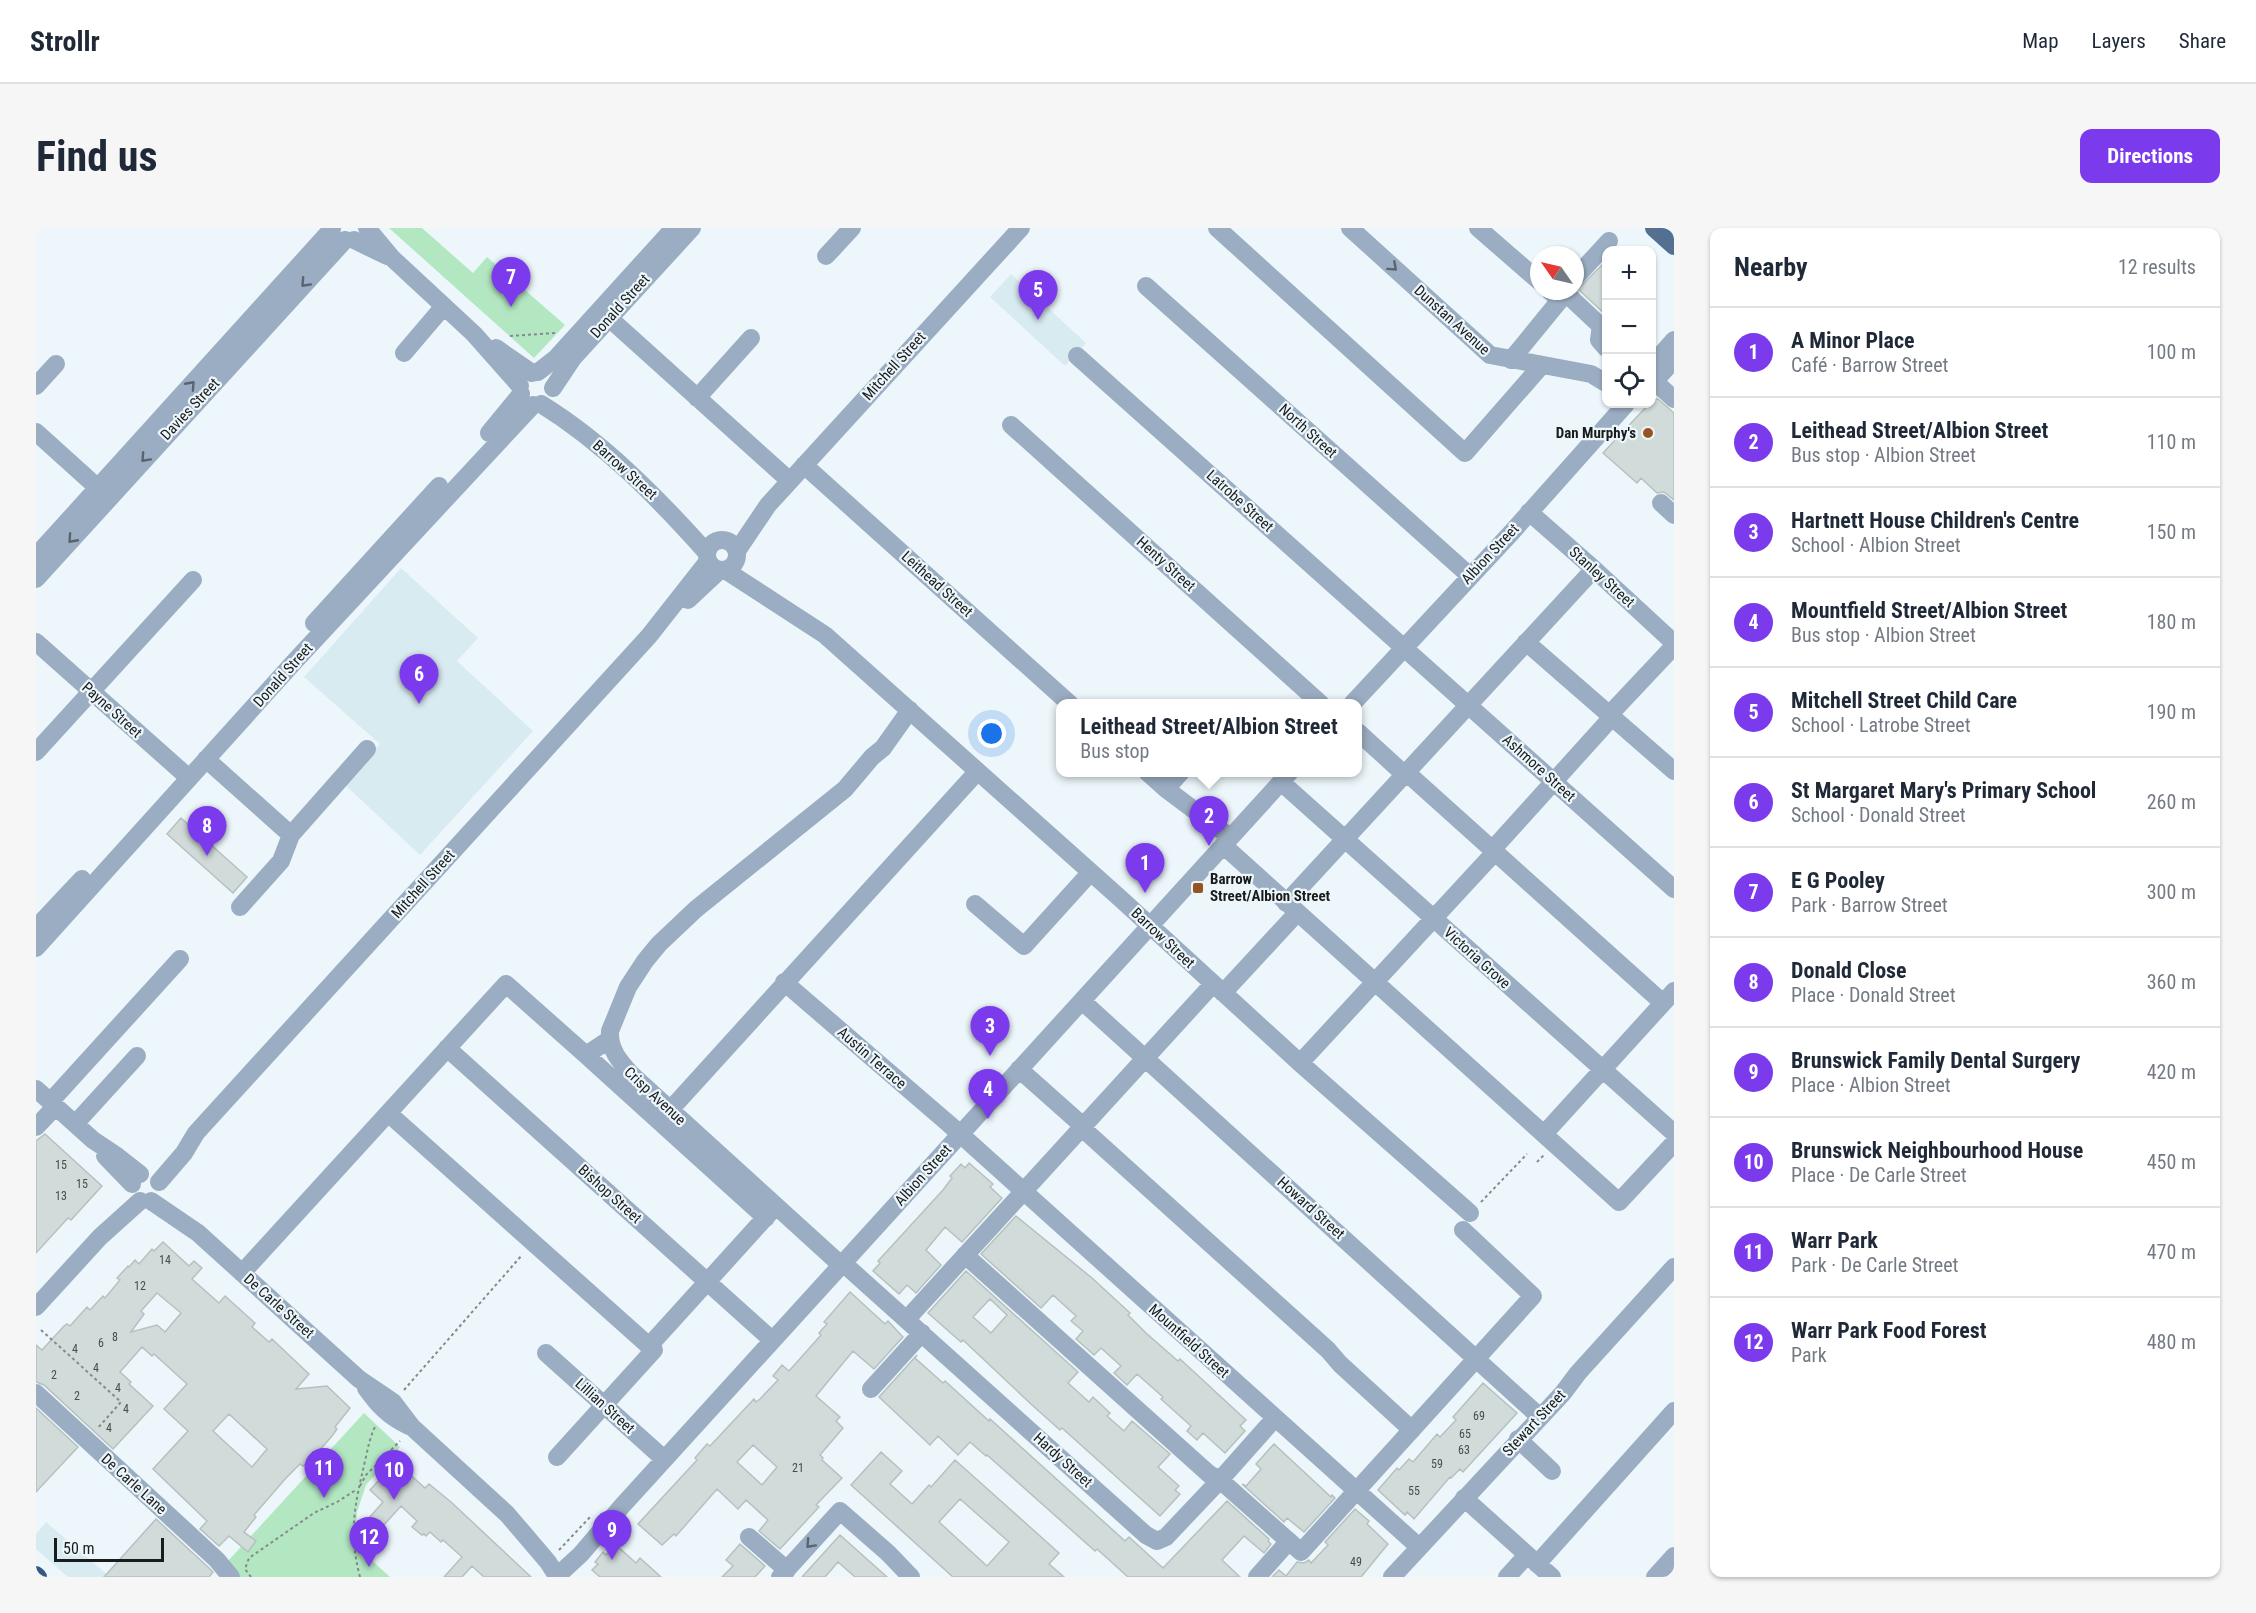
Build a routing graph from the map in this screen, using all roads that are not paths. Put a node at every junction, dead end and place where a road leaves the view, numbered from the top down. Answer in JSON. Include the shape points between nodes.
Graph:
{"nodes":[{"id":1,"x":674,"y":228,"type":"edge"},
{"id":2,"x":692,"y":228,"type":"edge"},
{"id":3,"x":852,"y":228,"type":"edge"},
{"id":4,"x":1021,"y":228,"type":"edge"},
{"id":5,"x":1217,"y":228,"type":"edge"},
{"id":6,"x":1350,"y":228,"type":"edge"},
{"id":7,"x":1478,"y":228,"type":"edge"},
{"id":8,"x":1654,"y":228,"type":"edge"},
{"id":9,"x":349,"y":232,"type":"edge"},
{"id":10,"x":1609,"y":241,"type":"dead end"},
{"id":11,"x":1674,"y":246,"type":"edge"},
{"id":12,"x":826,"y":256,"type":"dead end"},
{"id":13,"x":1584,"y":268,"type":"edge"},
{"id":14,"x":1530,"y":273,"type":"edge"},
{"id":15,"x":1146,"y":286,"type":"dead end"},
{"id":16,"x":1560,"y":300,"type":"edge"},
{"id":17,"x":1573,"y":300,"type":"edge"},
{"id":18,"x":444,"y":306,"type":"junction"},
{"id":19,"x":609,"y":318,"type":"junction"},
{"id":20,"x":1602,"y":326,"type":"edge"},
{"id":21,"x":751,"y":338,"type":"dead end"},
{"id":22,"x":1674,"y":340,"type":"edge"},
{"id":23,"x":404,"y":353,"type":"dead end"},
{"id":24,"x":1077,"y":356,"type":"dead end"},
{"id":25,"x":1511,"y":360,"type":"junction"},
{"id":26,"x":1674,"y":360,"type":"edge"},
{"id":27,"x":56,"y":364,"type":"dead end"},
{"id":28,"x":1541,"y":366,"type":"junction"},
{"id":29,"x":1656,"y":370,"type":"edge"},
{"id":30,"x":1656,"y":373,"type":"edge"},
{"id":31,"x":1656,"y":378,"type":"edge"},
{"id":32,"x":1602,"y":380,"type":"edge"},
{"id":33,"x":36,"y":386,"type":"edge"},
{"id":34,"x":536,"y":389,"type":"junction"},
{"id":35,"x":697,"y":398,"type":"junction"},
{"id":36,"x":1674,"y":399,"type":"edge"},
{"id":37,"x":1622,"y":408,"type":"edge"},
{"id":38,"x":1011,"y":425,"type":"dead end"},
{"id":39,"x":36,"y":432,"type":"edge"},
{"id":40,"x":804,"y":465,"type":"junction"},
{"id":41,"x":790,"y":481,"type":"junction"},
{"id":42,"x":99,"y":488,"type":"junction"},
{"id":43,"x":1529,"y":512,"type":"junction"},
{"id":44,"x":722,"y":555,"type":"junction"},
{"id":45,"x":36,"y":556,"type":"edge"},
{"id":46,"x":1594,"y":569,"type":"junction"},
{"id":47,"x":1470,"y":576,"type":"junction"},
{"id":48,"x":36,"y":579,"type":"edge"},
{"id":49,"x":193,"y":580,"type":"dead end"},
{"id":50,"x":355,"y":587,"type":"junction"},
{"id":51,"x":36,"y":642,"type":"edge"},
{"id":52,"x":1526,"y":642,"type":"junction"},
{"id":53,"x":1674,"y":645,"type":"edge"},
{"id":54,"x":1403,"y":647,"type":"junction"},
{"id":55,"x":91,"y":691,"type":"junction"},
{"id":56,"x":1064,"y":699,"type":"edge"},
{"id":57,"x":1315,"y":699,"type":"edge"},
{"id":58,"x":1356,"y":699,"type":"edge"},
{"id":59,"x":1469,"y":705,"type":"junction"},
{"id":60,"x":905,"y":706,"type":"junction"},
{"id":61,"x":1612,"y":715,"type":"junction"},
{"id":62,"x":1362,"y":735,"type":"edge"},
{"id":63,"x":367,"y":749,"type":"dead end"},
{"id":64,"x":36,"y":752,"type":"edge"},
{"id":65,"x":206,"y":759,"type":"junction"},
{"id":66,"x":1674,"y":771,"type":"edge"},
{"id":67,"x":977,"y":772,"type":"junction"},
{"id":68,"x":1405,"y":773,"type":"junction"},
{"id":69,"x":185,"y":775,"type":"junction"},
{"id":70,"x":1153,"y":777,"type":"edge"},
{"id":71,"x":1177,"y":777,"type":"edge"},
{"id":72,"x":1286,"y":777,"type":"edge"},
{"id":73,"x":1553,"y":781,"type":"junction"},
{"id":74,"x":1166,"y":789,"type":"junction"},
{"id":75,"x":291,"y":835,"type":"junction"},
{"id":76,"x":1345,"y":839,"type":"junction"},
{"id":77,"x":1226,"y":841,"type":"junction"},
{"id":78,"x":1493,"y":851,"type":"junction"},
{"id":79,"x":1090,"y":873,"type":"junction"},
{"id":80,"x":1674,"y":889,"type":"edge"},
{"id":81,"x":975,"y":904,"type":"dead end"},
{"id":82,"x":240,"y":907,"type":"dead end"},
{"id":83,"x":1292,"y":908,"type":"junction"},
{"id":84,"x":1433,"y":919,"type":"junction"},
{"id":85,"x":1144,"y":920,"type":"junction"},
{"id":86,"x":36,"y":928,"type":"edge"},
{"id":87,"x":36,"y":948,"type":"edge"},
{"id":88,"x":180,"y":960,"type":"dead end"},
{"id":89,"x":784,"y":982,"type":"junction"},
{"id":90,"x":1375,"y":984,"type":"junction"},
{"id":91,"x":1218,"y":989,"type":"junction"},
{"id":92,"x":1669,"y":1000,"type":"edge"},
{"id":93,"x":1082,"y":1001,"type":"junction"},
{"id":94,"x":610,"y":1039,"type":"junction"},
{"id":95,"x":447,"y":1048,"type":"junction"},
{"id":96,"x":586,"y":1055,"type":"junction"},
{"id":97,"x":136,"y":1056,"type":"dead end"},
{"id":98,"x":1145,"y":1059,"type":"junction"},
{"id":99,"x":1300,"y":1063,"type":"junction"},
{"id":100,"x":1019,"y":1069,"type":"junction"},
{"id":101,"x":1603,"y":1070,"type":"junction"},
{"id":102,"x":36,"y":1089,"type":"edge"},
{"id":103,"x":53,"y":1104,"type":"junction"},
{"id":104,"x":670,"y":1110,"type":"junction"},
{"id":105,"x":388,"y":1113,"type":"junction"},
{"id":106,"x":75,"y":1124,"type":"junction"},
{"id":107,"x":36,"y":1127,"type":"edge"},
{"id":108,"x":1082,"y":1127,"type":"junction"},
{"id":109,"x":1674,"y":1133,"type":"edge"},
{"id":110,"x":959,"y":1134,"type":"junction"},
{"id":111,"x":1544,"y":1134,"type":"junction"},
{"id":112,"x":692,"y":1141,"type":"junction"},
{"id":113,"x":1674,"y":1143,"type":"edge"},
{"id":114,"x":146,"y":1187,"type":"junction"},
{"id":115,"x":1023,"y":1191,"type":"junction"},
{"id":116,"x":771,"y":1212,"type":"junction"},
{"id":117,"x":965,"y":1255,"type":"junction"},
{"id":118,"x":842,"y":1264,"type":"junction"},
{"id":119,"x":1674,"y":1267,"type":"edge"},
{"id":120,"x":242,"y":1273,"type":"junction"},
{"id":121,"x":708,"y":1282,"type":"junction"},
{"id":122,"x":36,"y":1307,"type":"edge"},
{"id":123,"x":907,"y":1319,"type":"junction"},
{"id":124,"x":922,"y":1333,"type":"junction"},
{"id":125,"x":772,"y":1340,"type":"junction"},
{"id":126,"x":649,"y":1346,"type":"junction"},
{"id":127,"x":546,"y":1353,"type":"dead end"},
{"id":128,"x":1476,"y":1358,"type":"junction"},
{"id":129,"x":871,"y":1389,"type":"dead end"},
{"id":130,"x":36,"y":1393,"type":"edge"},
{"id":131,"x":604,"y":1405,"type":"junction"},
{"id":132,"x":1674,"y":1411,"type":"edge"},
{"id":133,"x":1540,"y":1417,"type":"junction"},
{"id":134,"x":1275,"y":1418,"type":"junction"},
{"id":135,"x":1412,"y":1430,"type":"junction"},
{"id":136,"x":1518,"y":1439,"type":"junction"},
{"id":137,"x":557,"y":1457,"type":"dead end"},
{"id":138,"x":664,"y":1459,"type":"junction"},
{"id":139,"x":1552,"y":1470,"type":"dead end"},
{"id":140,"x":1220,"y":1480,"type":"junction"},
{"id":141,"x":1357,"y":1491,"type":"junction"},
{"id":142,"x":1464,"y":1498,"type":"junction"},
{"id":143,"x":749,"y":1537,"type":"dead end"},
{"id":144,"x":1289,"y":1541,"type":"junction"},
{"id":145,"x":1419,"y":1547,"type":"junction"},
{"id":146,"x":1674,"y":1556,"type":"edge"},
{"id":147,"x":1532,"y":1559,"type":"junction"},
{"id":148,"x":561,"y":1573,"type":"edge"},
{"id":149,"x":783,"y":1573,"type":"edge"},
{"id":150,"x":899,"y":1573,"type":"edge"},
{"id":151,"x":231,"y":1577,"type":"edge"},
{"id":152,"x":1257,"y":1577,"type":"edge"},
{"id":153,"x":1392,"y":1577,"type":"edge"},
{"id":154,"x":1506,"y":1577,"type":"edge"},
{"id":155,"x":1552,"y":1577,"type":"edge"},
{"id":156,"x":1655,"y":1577,"type":"edge"}],
"edges":[{"from":1,"to":34,"type":"street","name":"Donald Street","via":[[556,358]]},
{"from":2,"to":19,"type":"street","name":"Donald Street"},
{"from":3,"to":12,"type":"street"},
{"from":4,"to":40,"type":"street","name":"Mitchell Street"},
{"from":5,"to":28,"type":"street","via":[[1465,453]]},
{"from":6,"to":25,"type":"street","name":"Dunstan Avenue","one_way":true,"via":[[1490,356]]},
{"from":7,"to":14,"type":"street"},
{"from":8,"to":11,"type":"main road"},
{"from":9,"to":18,"type":"street","name":"Barrow Street","via":[[392,258]]},
{"from":42,"to":9,"type":"street","name":"Davies Street","one_way":true},
{"from":9,"to":48,"type":"street","name":"Davies Street","one_way":true},
{"from":10,"to":13,"type":"street"},
{"from":15,"to":47,"type":"street","name":"North Street"},
{"from":16,"to":25,"type":"street"},
{"from":17,"to":20,"type":"street"},
{"from":18,"to":23,"type":"street"},
{"from":18,"to":34,"type":"street","name":"Barrow Street"},
{"from":19,"to":34,"type":"street","name":"Donald Street","via":[[573,358]]},
{"from":19,"to":35,"type":"street"},
{"from":21,"to":35,"type":"street"},
{"from":22,"to":29,"type":"street"},
{"from":24,"to":54,"type":"street","name":"Latrobe Street"},
{"from":25,"to":28,"type":"street","name":"Dunstan Avenue"},
{"from":26,"to":30,"type":"street"},
{"from":27,"to":33,"type":"street"},
{"from":28,"to":32,"type":"street","name":"Dunstan Avenue","via":[[1594,375]]},
{"from":31,"to":36,"type":"street"},
{"from":34,"to":44,"type":"street","name":"Barrow Street"},
{"from":34,"to":50,"type":"street","name":"Donald Street"},
{"from":35,"to":41,"type":"street"},
{"from":37,"to":43,"type":"street","name":"Albion Street"},
{"from":38,"to":57,"type":"street","name":"Henty Street"},
{"from":39,"to":42,"type":"street"},
{"from":40,"to":41,"type":"street","name":"Mitchell Street"},
{"from":40,"to":56,"type":"street","name":"Leithead Street"},
{"from":41,"to":44,"type":"street","name":"Mitchell Street"},
{"from":42,"to":45,"type":"street","name":"Davies Street"},
{"from":43,"to":46,"type":"street","name":"Stanley Street"},
{"from":43,"to":47,"type":"street","name":"Albion Street"},
{"from":44,"to":60,"type":"street","name":"Barrow Street","via":[[784,610],[825,635]]},
{"from":44,"to":114,"type":"street","name":"Mitchell Street","via":[[196,1133],[178,1161]]},
{"from":46,"to":52,"type":"street"},
{"from":46,"to":53,"type":"street","name":"Stanley Street"},
{"from":47,"to":54,"type":"street","name":"Albion Street"},
{"from":49,"to":55,"type":"street"},
{"from":50,"to":65,"type":"street","name":"Donald Street"},
{"from":50,"to":69,"type":"street","name":"Donald Street"},
{"from":51,"to":55,"type":"street","name":"Payne Street"},
{"from":52,"to":59,"type":"street"},
{"from":52,"to":61,"type":"street"},
{"from":53,"to":61,"type":"street"},
{"from":54,"to":58,"type":"street","name":"Albion Street"},
{"from":54,"to":59,"type":"street","name":"Ashmore Street"},
{"from":55,"to":64,"type":"street"},
{"from":55,"to":69,"type":"street","name":"Payne Street"},
{"from":59,"to":68,"type":"street"},
{"from":59,"to":73,"type":"street","name":"Ashmore Street"},
{"from":60,"to":67,"type":"street","name":"Barrow Street"},
{"from":60,"to":94,"type":"street","via":[[859,774],[659,944],[628,987]]},
{"from":61,"to":66,"type":"street"},
{"from":61,"to":73,"type":"street"},
{"from":62,"to":68,"type":"street"},
{"from":63,"to":75,"type":"street"},
{"from":65,"to":69,"type":"street","name":"Donald Street"},
{"from":65,"to":75,"type":"street"},
{"from":67,"to":79,"type":"street","name":"Barrow Street"},
{"from":67,"to":89,"type":"street"},
{"from":68,"to":76,"type":"street"},
{"from":68,"to":78,"type":"street"},
{"from":69,"to":86,"type":"street","name":"Donald Street"},
{"from":69,"to":87,"type":"street","name":"Donald Street"},
{"from":70,"to":74,"type":"street"},
{"from":71,"to":74,"type":"street"},
{"from":72,"to":76,"type":"street","name":"Victoria Grove"},
{"from":72,"to":77,"type":"street","name":"Albion Street"},
{"from":73,"to":78,"type":"street"},
{"from":73,"to":80,"type":"street","name":"Ashmore Street"},
{"from":74,"to":77,"type":"street","via":[[1198,811]]},
{"from":75,"to":82,"type":"street","via":[[281,861]]},
{"from":76,"to":83,"type":"street"},
{"from":76,"to":84,"type":"street","name":"Victoria Grove"},
{"from":77,"to":83,"type":"street"},
{"from":77,"to":85,"type":"street","name":"Albion Street"},
{"from":78,"to":84,"type":"street"},
{"from":78,"to":92,"type":"street"},
{"from":79,"to":81,"type":"street","via":[[1024,946]]},
{"from":79,"to":85,"type":"street","name":"Barrow Street"},
{"from":83,"to":90,"type":"street"},
{"from":83,"to":91,"type":"street"},
{"from":84,"to":90,"type":"street"},
{"from":84,"to":101,"type":"street","name":"Victoria Grove"},
{"from":85,"to":91,"type":"street","name":"Barrow Street"},
{"from":85,"to":93,"type":"street","name":"Albion Street"},
{"from":88,"to":103,"type":"street"},
{"from":89,"to":104,"type":"street"},
{"from":89,"to":110,"type":"street","name":"Austin Terrace"},
{"from":90,"to":99,"type":"street"},
{"from":90,"to":111,"type":"street"},
{"from":91,"to":98,"type":"street"},
{"from":91,"to":99,"type":"street","name":"Barrow Street"},
{"from":92,"to":101,"type":"street"},
{"from":93,"to":98,"type":"street","name":"Howard Street"},
{"from":93,"to":100,"type":"street","name":"Albion Street"},
{"from":94,"to":96,"type":"street"},
{"from":94,"to":104,"type":"street","name":"Crisp Avenue","via":[[620,1062]]},
{"from":95,"to":96,"type":"street","via":[[506,984]]},
{"from":95,"to":105,"type":"street"},
{"from":95,"to":121,"type":"street","name":"Bishop Street"},
{"from":96,"to":112,"type":"street"},
{"from":97,"to":106,"type":"street"},
{"from":98,"to":108,"type":"street"},
{"from":98,"to":128,"type":"street","name":"Howard Street"},
{"from":99,"to":128,"type":"street","name":"Barrow Street","via":[[1467,1222],[1533,1296]]},
{"from":100,"to":108,"type":"street"},
{"from":100,"to":110,"type":"street","name":"Albion Street"},
{"from":101,"to":109,"type":"street","name":"Victoria Grove"},
{"from":101,"to":111,"type":"street"},
{"from":102,"to":103,"type":"street","name":"De Carle Street"},
{"from":103,"to":106,"type":"street","name":"De Carle Street"},
{"from":103,"to":107,"type":"street"},
{"from":104,"to":112,"type":"street","name":"Crisp Avenue"},
{"from":105,"to":120,"type":"street"},
{"from":105,"to":126,"type":"street"},
{"from":106,"to":114,"type":"street","name":"De Carle Street"},
{"from":108,"to":115,"type":"street"},
{"from":108,"to":135,"type":"street"},
{"from":110,"to":115,"type":"street","name":"Mountfield Street"},
{"from":110,"to":118,"type":"street","name":"Albion Street"},
{"from":111,"to":113,"type":"street","via":[[1619,1202]]},
{"from":112,"to":116,"type":"street","name":"Crisp Avenue"},
{"from":114,"to":120,"type":"street","name":"De Carle Street"},
{"from":114,"to":122,"type":"street","name":"Mitchell Street"},
{"from":115,"to":117,"type":"street"},
{"from":115,"to":134,"type":"street","name":"Mountfield Street"},
{"from":116,"to":118,"type":"street","name":"Crisp Avenue"},
{"from":116,"to":121,"type":"street"},
{"from":117,"to":123,"type":"street"},
{"from":117,"to":140,"type":"street"},
{"from":118,"to":123,"type":"street","name":"Hardy Street"},
{"from":118,"to":125,"type":"street","name":"Albion Street"},
{"from":119,"to":133,"type":"street","name":"Stewart Street"},
{"from":120,"to":148,"type":"street","name":"De Carle Street","via":[[507,1514],[544,1540]]},
{"from":121,"to":125,"type":"street","name":"Bishop Street"},
{"from":121,"to":126,"type":"street"},
{"from":123,"to":124,"type":"street","name":"Hardy Street"},
{"from":124,"to":129,"type":"street"},
{"from":124,"to":140,"type":"street","name":"Hardy Street","via":[[1152,1539],[1166,1537]]},
{"from":125,"to":138,"type":"street","name":"Albion Street"},
{"from":126,"to":131,"type":"street","via":[[654,1350]]},
{"from":127,"to":131,"type":"street","name":"Lillian Street"},
{"from":128,"to":133,"type":"street","name":"Howard Street"},
{"from":128,"to":135,"type":"street"},
{"from":130,"to":151,"type":"street","name":"De Carle Lane","via":[[218,1560]]},
{"from":131,"to":137,"type":"street"},
{"from":131,"to":138,"type":"street","name":"Lillian Street"},
{"from":132,"to":147,"type":"street"},
{"from":133,"to":136,"type":"street","name":"Stewart Street"},
{"from":134,"to":140,"type":"street","name":"Hardy Street"},
{"from":134,"to":141,"type":"street","name":"Mountfield Street"},
{"from":135,"to":141,"type":"street"},
{"from":136,"to":139,"type":"street"},
{"from":136,"to":142,"type":"street","name":"Stewart Street"},
{"from":138,"to":148,"type":"street","name":"Albion Street"},
{"from":140,"to":144,"type":"street"},
{"from":141,"to":144,"type":"street","via":[[1301,1552]]},
{"from":141,"to":145,"type":"street","name":"Mountfield Street"},
{"from":142,"to":145,"type":"street","name":"Stewart Street"},
{"from":142,"to":147,"type":"street"},
{"from":143,"to":149,"type":"street"},
{"from":144,"to":152,"type":"street"},
{"from":145,"to":153,"type":"street","name":"Stewart Street"},
{"from":146,"to":156,"type":"street"},
{"from":147,"to":154,"type":"street"},
{"from":147,"to":155,"type":"street"},
{"from":150,"to":149,"type":"street","one_way":true,"via":[[840,1511]]}]}
